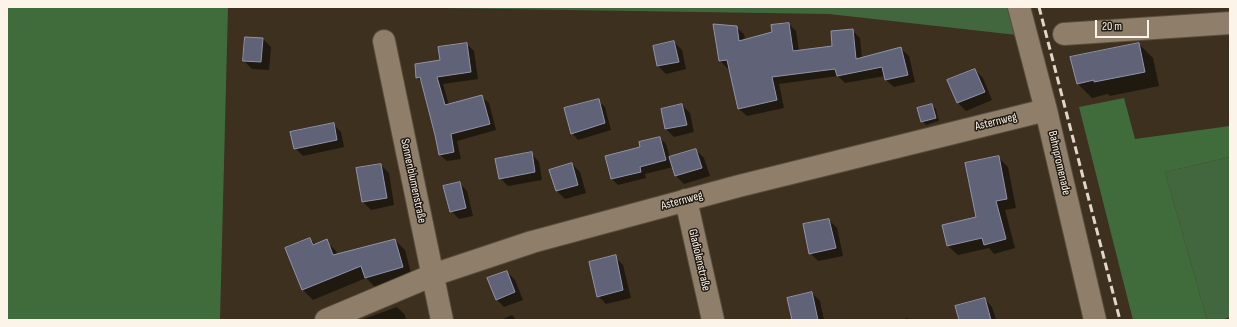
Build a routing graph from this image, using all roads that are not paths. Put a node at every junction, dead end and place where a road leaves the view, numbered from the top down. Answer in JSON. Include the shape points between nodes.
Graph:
{"nodes":[{"id":1,"x":1019,"y":7,"type":"edge"},
{"id":2,"x":1230,"y":23,"type":"edge"},
{"id":3,"x":1064,"y":34,"type":"dead end"},
{"id":4,"x":384,"y":41,"type":"dead end"},
{"id":5,"x":1046,"y":110,"type":"junction"},
{"id":6,"x":686,"y":200,"type":"junction"},
{"id":7,"x":433,"y":275,"type":"junction"},
{"id":8,"x":326,"y":320,"type":"edge"},
{"id":9,"x":442,"y":320,"type":"edge"},
{"id":10,"x":713,"y":320,"type":"edge"},
{"id":11,"x":1095,"y":320,"type":"edge"}],
"edges":[{"from":1,"to":5,"type":"street","name":"Bahnpromenade"},
{"from":2,"to":3,"type":"street"},
{"from":4,"to":7,"type":"street","name":"Sonnenblumenstraße"},
{"from":5,"to":6,"type":"street","name":"Asternweg"},
{"from":5,"to":11,"type":"street","name":"Bahnpromenade"},
{"from":6,"to":7,"type":"street","name":"Asternweg","via":[[532,242]]},
{"from":6,"to":10,"type":"street","name":"Gladiolenstraße"},
{"from":7,"to":8,"type":"street","name":"Asternweg"},
{"from":7,"to":9,"type":"street","name":"Sonnenblumenstraße"}]}
